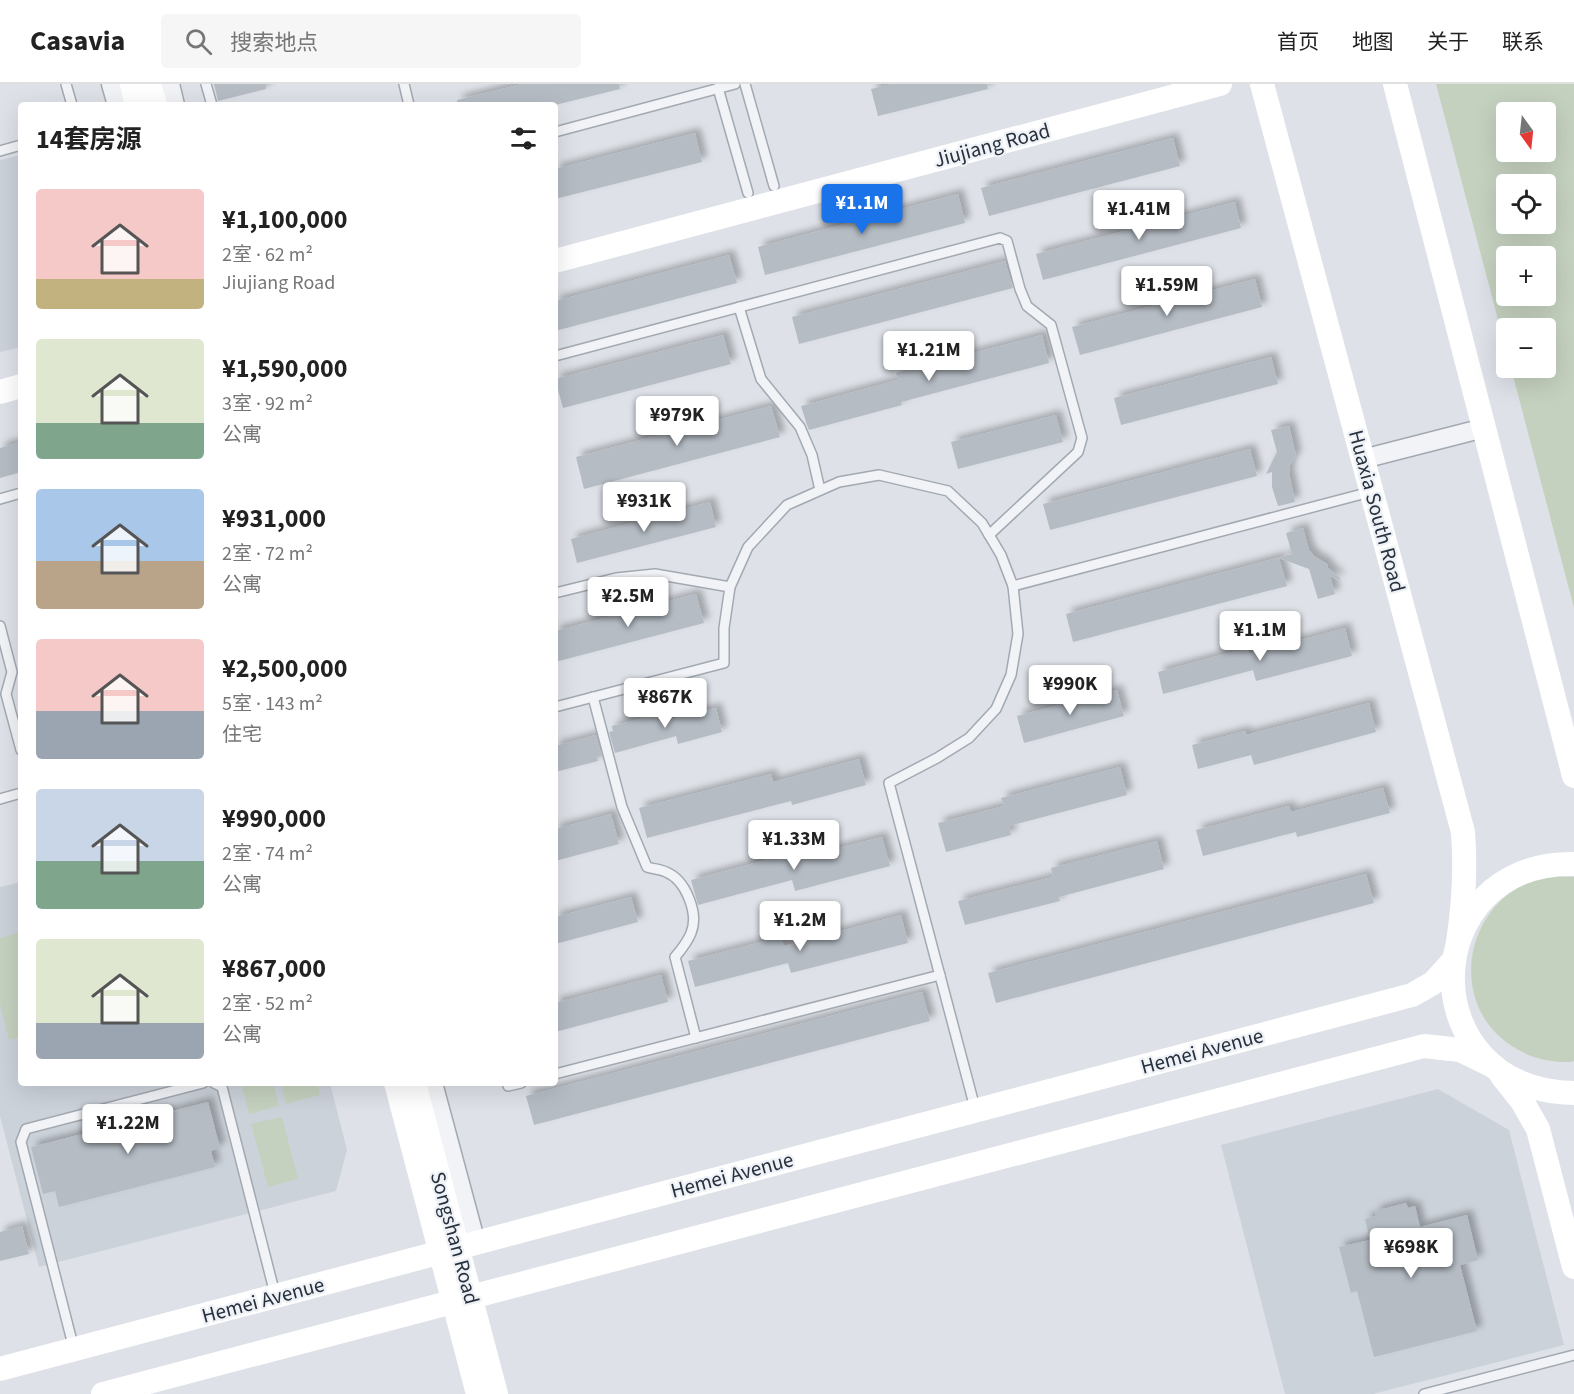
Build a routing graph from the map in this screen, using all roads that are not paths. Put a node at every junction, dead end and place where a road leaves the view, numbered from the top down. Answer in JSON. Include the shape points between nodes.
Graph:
{"nodes":[{"id":1,"x":66,"y":84,"type":"edge"},
{"id":2,"x":111,"y":84,"type":"edge"},
{"id":3,"x":132,"y":84,"type":"edge"},
{"id":4,"x":149,"y":84,"type":"edge"},
{"id":5,"x":170,"y":84,"type":"edge"},
{"id":6,"x":206,"y":84,"type":"edge"},
{"id":7,"x":404,"y":84,"type":"edge"},
{"id":8,"x":735,"y":84,"type":"edge"},
{"id":9,"x":745,"y":84,"type":"edge"},
{"id":10,"x":1158,"y":84,"type":"edge"},
{"id":11,"x":1220,"y":84,"type":"edge"},
{"id":12,"x":1262,"y":84,"type":"edge"},
{"id":13,"x":1395,"y":84,"type":"edge"},
{"id":14,"x":704,"y":87,"type":"edge"},
{"id":15,"x":718,"y":88,"type":"junction"},
{"id":16,"x":71,"y":102,"type":"edge"},
{"id":17,"x":116,"y":102,"type":"edge"},
{"id":18,"x":136,"y":102,"type":"edge"},
{"id":19,"x":154,"y":102,"type":"edge"},
{"id":20,"x":174,"y":102,"type":"edge"},
{"id":21,"x":211,"y":102,"type":"edge"},
{"id":22,"x":408,"y":102,"type":"edge"},
{"id":23,"x":558,"y":131,"type":"edge"},
{"id":24,"x":18,"y":146,"type":"edge"},
{"id":25,"x":0,"y":151,"type":"edge"},
{"id":26,"x":774,"y":186,"type":"junction"},
{"id":27,"x":748,"y":193,"type":"junction"},
{"id":28,"x":558,"y":243,"type":"edge"},
{"id":29,"x":558,"y":260,"type":"edge"},
{"id":30,"x":739,"y":307,"type":"junction"},
{"id":31,"x":558,"y":355,"type":"edge"},
{"id":32,"x":18,"y":387,"type":"edge"},
{"id":33,"x":0,"y":392,"type":"edge"},
{"id":34,"x":18,"y":403,"type":"edge"},
{"id":35,"x":0,"y":408,"type":"edge"},
{"id":36,"x":1484,"y":428,"type":"junction"},
{"id":37,"x":1363,"y":459,"type":"junction"},
{"id":38,"x":820,"y":490,"type":"junction"},
{"id":39,"x":1372,"y":492,"type":"junction"},
{"id":40,"x":18,"y":494,"type":"edge"},
{"id":41,"x":0,"y":499,"type":"edge"},
{"id":42,"x":989,"y":535,"type":"junction"},
{"id":43,"x":1013,"y":586,"type":"junction"},
{"id":44,"x":730,"y":587,"type":"junction"},
{"id":45,"x":558,"y":593,"type":"edge"},
{"id":46,"x":0,"y":626,"type":"edge"},
{"id":47,"x":593,"y":697,"type":"junction"},
{"id":48,"x":558,"y":706,"type":"edge"},
{"id":49,"x":18,"y":739,"type":"edge"},
{"id":50,"x":1574,"y":776,"type":"edge"},
{"id":51,"x":18,"y":795,"type":"edge"},
{"id":52,"x":0,"y":799,"type":"edge"},
{"id":53,"x":1574,"y":864,"type":"edge"},
{"id":54,"x":1456,"y":951,"type":"junction"},
{"id":55,"x":940,"y":975,"type":"junction"},
{"id":56,"x":696,"y":1038,"type":"junction"},
{"id":57,"x":1494,"y":1067,"type":"junction"},
{"id":58,"x":558,"y":1073,"type":"edge"},
{"id":59,"x":191,"y":1086,"type":"edge"},
{"id":60,"x":220,"y":1086,"type":"edge"},
{"id":61,"x":397,"y":1086,"type":"edge"},
{"id":62,"x":415,"y":1086,"type":"edge"},
{"id":63,"x":433,"y":1086,"type":"edge"},
{"id":64,"x":1574,"y":1093,"type":"edge"},
{"id":65,"x":976,"y":1111,"type":"junction"},
{"id":66,"x":458,"y":1248,"type":"junction"},
{"id":67,"x":1574,"y":1267,"type":"edge"},
{"id":68,"x":276,"y":1296,"type":"junction"},
{"id":69,"x":462,"y":1300,"type":"junction"},
{"id":70,"x":74,"y":1350,"type":"junction"},
{"id":71,"x":1574,"y":1355,"type":"edge"},
{"id":72,"x":0,"y":1370,"type":"edge"},
{"id":73,"x":104,"y":1394,"type":"edge"},
{"id":74,"x":478,"y":1394,"type":"edge"},
{"id":75,"x":496,"y":1394,"type":"edge"},
{"id":76,"x":1424,"y":1394,"type":"edge"}],
"edges":[{"from":1,"to":16,"type":"lane"},
{"from":2,"to":17,"type":"street"},
{"from":3,"to":18,"type":"main road"},
{"from":4,"to":19,"type":"main road"},
{"from":5,"to":20,"type":"street"},
{"from":6,"to":21,"type":"lane"},
{"from":7,"to":22,"type":"lane"},
{"from":8,"to":15,"type":"lane"},
{"from":9,"to":26,"type":"lane"},
{"from":10,"to":26,"type":"main road","name":"Jiujiang Road"},
{"from":11,"to":29,"type":"main road","name":"Jiujiang Road"},
{"from":12,"to":37,"type":"main road","name":"Huaxia South Road"},
{"from":13,"to":36,"type":"main road"},
{"from":14,"to":15,"type":"lane"},
{"from":14,"to":23,"type":"lane"},
{"from":15,"to":27,"type":"lane"},
{"from":24,"to":25,"type":"lane"},
{"from":26,"to":27,"type":"main road","name":"Jiujiang Road"},
{"from":27,"to":28,"type":"main road","name":"Jiujiang Road"},
{"from":30,"to":31,"type":"lane"},
{"from":30,"to":38,"type":"lane","via":[[761,379],[800,427]]},
{"from":30,"to":42,"type":"lane","via":[[1000,238],[1007,240],[1027,306],[1050,325],[1082,438],[1078,452]]},
{"from":32,"to":33,"type":"main road"},
{"from":34,"to":35,"type":"main road"},
{"from":36,"to":37,"type":"street"},
{"from":36,"to":50,"type":"main road"},
{"from":37,"to":39,"type":"main road","name":"Huaxia South Road"},
{"from":38,"to":42,"type":"lane","via":[[839,482],[879,475],[948,491],[982,523]]},
{"from":38,"to":44,"type":"lane","via":[[787,506],[748,547]]},
{"from":39,"to":43,"type":"lane"},
{"from":39,"to":54,"type":"main road","name":"Huaxia South Road","via":[[1463,832],[1465,887]]},
{"from":40,"to":41,"type":"lane"},
{"from":42,"to":43,"type":"lane"},
{"from":43,"to":55,"type":"lane","via":[[1018,634],[1011,675],[996,709],[969,738],[889,783]]},
{"from":44,"to":45,"type":"lane","via":[[655,574],[616,578]]},
{"from":44,"to":47,"type":"lane","via":[[724,663]]},
{"from":46,"to":49,"type":"lane","via":[[12,672],[6,694]]},
{"from":47,"to":48,"type":"lane"},
{"from":47,"to":56,"type":"lane","via":[[622,807],[647,867],[667,872],[679,881],[688,896],[692,931],[675,957]]},
{"from":51,"to":52,"type":"lane"},
{"from":53,"to":54,"type":"main road","name":"Hemei Avenue","via":[[1541,866],[1506,881],[1476,907]]},
{"from":54,"to":57,"type":"main road","name":"Hemei Avenue","via":[[1452,980],[1459,1019]]},
{"from":54,"to":65,"type":"main road","name":"Hemei Avenue","via":[[1433,983],[1412,995]]},
{"from":55,"to":56,"type":"lane"},
{"from":55,"to":65,"type":"lane"},
{"from":56,"to":58,"type":"lane"},
{"from":57,"to":64,"type":"main road","name":"Hemei Avenue","via":[[1540,1090]]},
{"from":57,"to":67,"type":"main road","via":[[1522,1101],[1538,1129]]},
{"from":57,"to":69,"type":"main road","name":"Hemei Avenue","via":[[1460,1050],[1424,1046]]},
{"from":59,"to":70,"type":"lane","via":[[26,1129],[21,1142]]},
{"from":60,"to":68,"type":"lane"},
{"from":61,"to":66,"type":"main road","name":"Songshan Road"},
{"from":62,"to":66,"type":"main road","name":"Songshan Road"},
{"from":63,"to":66,"type":"street"},
{"from":65,"to":66,"type":"main road","name":"Hemei Avenue"},
{"from":66,"to":68,"type":"main road","name":"Hemei Avenue"},
{"from":66,"to":69,"type":"main road","name":"Songshan Road"},
{"from":68,"to":70,"type":"main road","name":"Hemei Avenue"},
{"from":69,"to":73,"type":"main road","name":"Hemei Avenue"},
{"from":69,"to":74,"type":"main road","name":"Songshan Road"},
{"from":69,"to":75,"type":"main road","name":"Songshan Road"},
{"from":70,"to":72,"type":"main road","name":"Hemei Avenue"},
{"from":71,"to":76,"type":"lane"}]}
